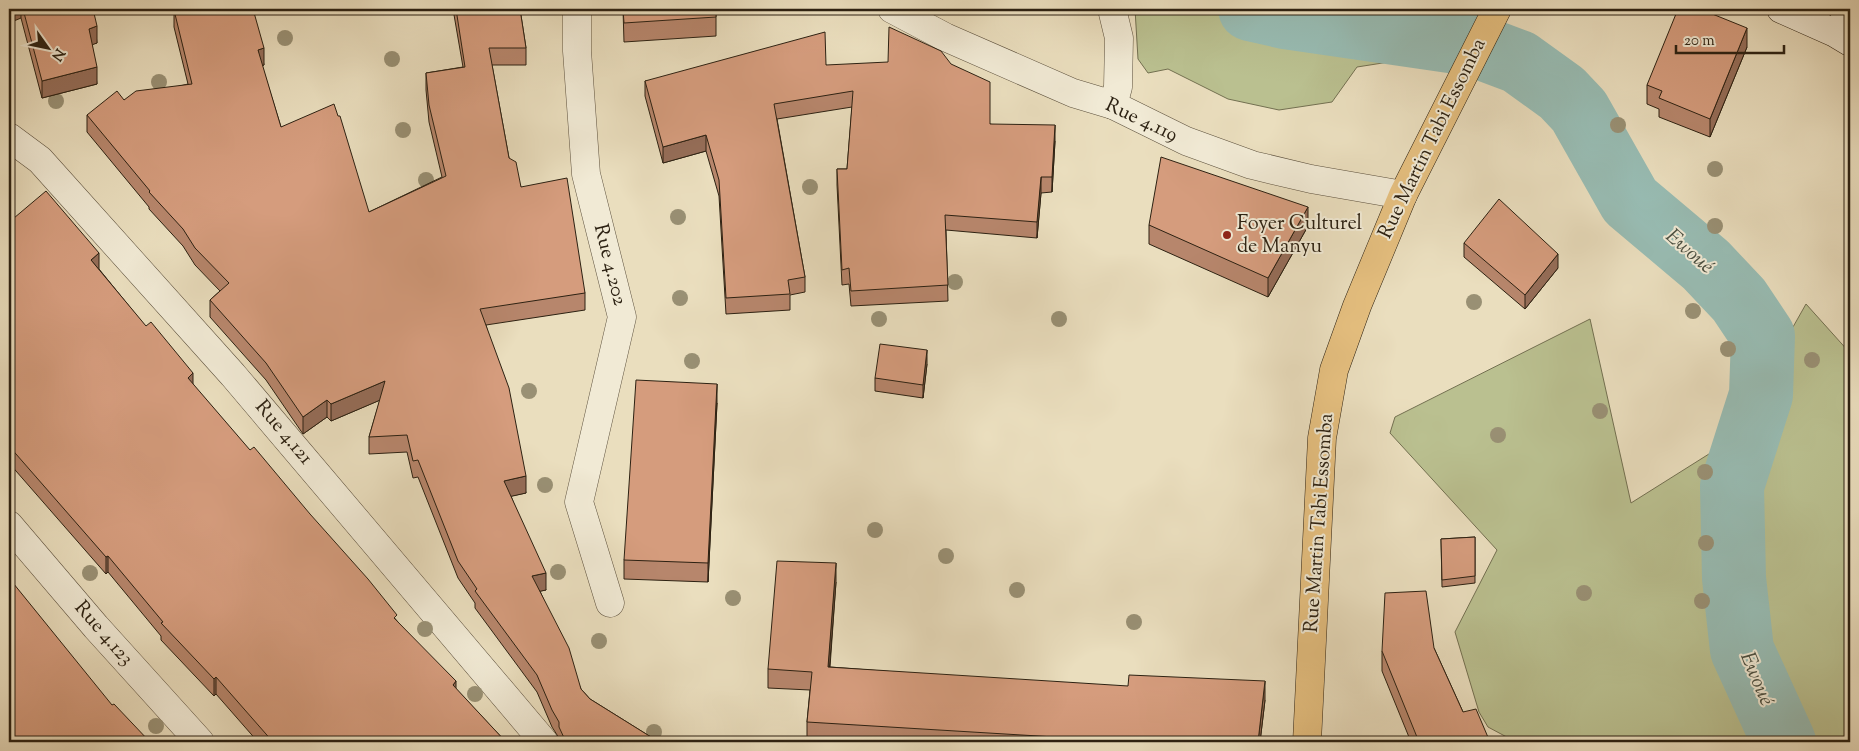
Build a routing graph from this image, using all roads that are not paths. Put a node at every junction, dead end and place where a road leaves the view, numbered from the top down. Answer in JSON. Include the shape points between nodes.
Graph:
{"nodes":[{"id":1,"x":577,"y":9,"type":"edge"},
{"id":2,"x":892,"y":9,"type":"edge"},
{"id":3,"x":1112,"y":9,"type":"edge"},
{"id":4,"x":1781,"y":9,"type":"edge"},
{"id":5,"x":1494,"y":16,"type":"edge"},
{"id":6,"x":1843,"y":28,"type":"edge"},
{"id":7,"x":1113,"y":105,"type":"junction"},
{"id":8,"x":9,"y":137,"type":"edge"},
{"id":9,"x":1403,"y":195,"type":"junction"},
{"id":10,"x":9,"y":525,"type":"edge"},
{"id":11,"x":610,"y":603,"type":"dead end"},
{"id":12,"x":200,"y":742,"type":"edge"},
{"id":13,"x":544,"y":742,"type":"edge"},
{"id":14,"x":1307,"y":742,"type":"edge"}],
"edges":[{"from":1,"to":11,"type":"street","name":"Rue 4.202","via":[[576,51],[586,174],[622,317],[579,502]]},
{"from":2,"to":7,"type":"street","name":"Rue 4.119","via":[[946,37],[1074,93]]},
{"from":3,"to":7,"type":"street","via":[[1119,38],[1118,87]]},
{"from":4,"to":6,"type":"street"},
{"from":5,"to":9,"type":"main road","name":"Rue Martin Tabi Essomba"},
{"from":7,"to":9,"type":"street","name":"Rue 4.119","via":[[1186,141],[1252,165]]},
{"from":8,"to":13,"type":"street","name":"Rue 4.121","via":[[40,160],[227,368]]},
{"from":9,"to":14,"type":"main road","name":"Rue Martin Tabi Essomba","via":[[1334,370],[1322,438]]},
{"from":10,"to":12,"type":"street","name":"Rue 4.123"}]}
